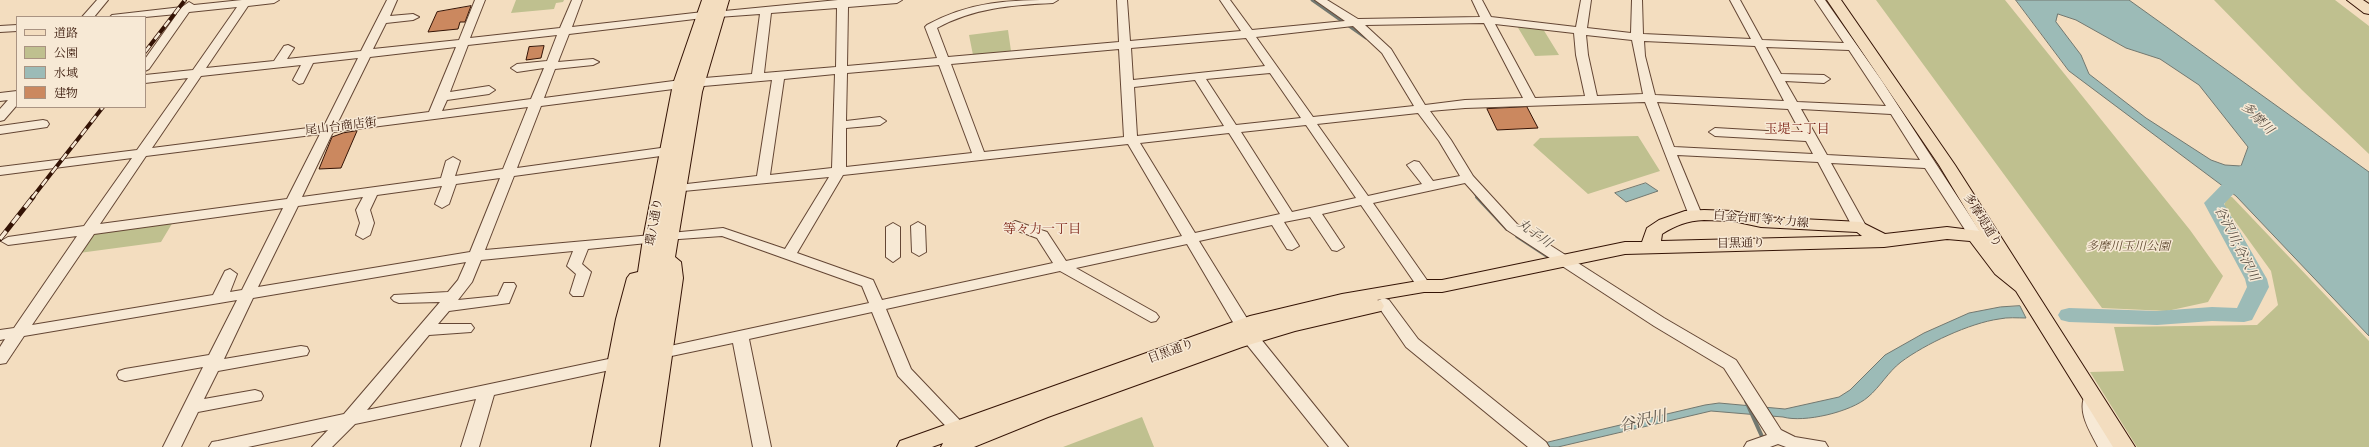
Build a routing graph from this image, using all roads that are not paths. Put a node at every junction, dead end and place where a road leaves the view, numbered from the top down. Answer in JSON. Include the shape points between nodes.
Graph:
{"nodes":[{"id":1,"x":103,"y":0,"type":"edge"},
{"id":2,"x":193,"y":0,"type":"edge"},
{"id":3,"x":274,"y":0,"type":"edge"},
{"id":4,"x":392,"y":0,"type":"edge"},
{"id":5,"x":480,"y":0,"type":"edge"},
{"id":6,"x":577,"y":0,"type":"edge"},
{"id":7,"x":897,"y":0,"type":"edge"},
{"id":8,"x":1054,"y":0,"type":"edge"},
{"id":9,"x":1122,"y":0,"type":"edge"},
{"id":10,"x":1225,"y":0,"type":"edge"},
{"id":11,"x":1320,"y":0,"type":"edge"},
{"id":12,"x":1477,"y":0,"type":"edge"},
{"id":13,"x":1586,"y":0,"type":"edge"},
{"id":14,"x":1637,"y":0,"type":"edge"},
{"id":15,"x":1735,"y":0,"type":"edge"},
{"id":16,"x":1820,"y":0,"type":"edge"},
{"id":17,"x":1834,"y":0,"type":"edge"},
{"id":18,"x":2354,"y":0,"type":"edge"},
{"id":19,"x":1002,"y":1,"type":"edge"},
{"id":20,"x":246,"y":2,"type":"edge"},
{"id":21,"x":843,"y":2,"type":"edge"},
{"id":22,"x":713,"y":7,"type":"edge"},
{"id":23,"x":2368,"y":9,"type":"edge"},
{"id":24,"x":185,"y":10,"type":"junction"},
{"id":25,"x":766,"y":10,"type":"junction"},
{"id":26,"x":89,"y":16,"type":"edge"},
{"id":27,"x":126,"y":16,"type":"edge"},
{"id":28,"x":413,"y":17,"type":"dead end"},
{"id":29,"x":382,"y":20,"type":"junction"},
{"id":30,"x":1488,"y":20,"type":"junction"},
{"id":31,"x":1352,"y":24,"type":"junction"},
{"id":32,"x":16,"y":28,"type":"edge"},
{"id":33,"x":0,"y":29,"type":"edge"},
{"id":34,"x":564,"y":31,"type":"junction"},
{"id":35,"x":1580,"y":31,"type":"junction"},
{"id":36,"x":1249,"y":34,"type":"junction"},
{"id":37,"x":1637,"y":37,"type":"junction"},
{"id":38,"x":462,"y":43,"type":"junction"},
{"id":39,"x":1757,"y":43,"type":"junction"},
{"id":40,"x":1125,"y":45,"type":"junction"},
{"id":41,"x":1853,"y":47,"type":"junction"},
{"id":42,"x":288,"y":48,"type":"dead end"},
{"id":43,"x":365,"y":54,"type":"junction"},
{"id":44,"x":310,"y":60,"type":"junction"},
{"id":45,"x":593,"y":62,"type":"dead end"},
{"id":46,"x":944,"y":62,"type":"junction"},
{"id":47,"x":278,"y":64,"type":"junction"},
{"id":48,"x":551,"y":65,"type":"junction"},
{"id":49,"x":146,"y":66,"type":"edge"},
{"id":50,"x":516,"y":68,"type":"dead end"},
{"id":51,"x":1272,"y":69,"type":"junction"},
{"id":52,"x":842,"y":70,"type":"junction"},
{"id":53,"x":197,"y":73,"type":"junction"},
{"id":54,"x":778,"y":76,"type":"junction"},
{"id":55,"x":1777,"y":76,"type":"junction"},
{"id":56,"x":1199,"y":77,"type":"junction"},
{"id":57,"x":757,"y":78,"type":"junction"},
{"id":58,"x":146,"y":79,"type":"edge"},
{"id":59,"x":1824,"y":79,"type":"dead end"},
{"id":60,"x":299,"y":80,"type":"dead end"},
{"id":61,"x":689,"y":84,"type":"junction"},
{"id":62,"x":1127,"y":84,"type":"junction"},
{"id":63,"x":489,"y":90,"type":"dead end"},
{"id":64,"x":16,"y":96,"type":"edge"},
{"id":65,"x":0,"y":97,"type":"edge"},
{"id":66,"x":16,"y":97,"type":"edge"},
{"id":67,"x":440,"y":97,"type":"junction"},
{"id":68,"x":1650,"y":99,"type":"junction"},
{"id":69,"x":1592,"y":100,"type":"junction"},
{"id":70,"x":1530,"y":101,"type":"junction"},
{"id":71,"x":536,"y":102,"type":"junction"},
{"id":72,"x":1793,"y":106,"type":"junction"},
{"id":73,"x":1416,"y":108,"type":"junction"},
{"id":74,"x":1895,"y":110,"type":"junction"},
{"id":75,"x":434,"y":116,"type":"junction"},
{"id":76,"x":0,"y":117,"type":"edge"},
{"id":77,"x":1307,"y":120,"type":"junction"},
{"id":78,"x":880,"y":121,"type":"dead end"},
{"id":79,"x":43,"y":124,"type":"dead end"},
{"id":80,"x":841,"y":125,"type":"junction"},
{"id":81,"x":1232,"y":128,"type":"junction"},
{"id":82,"x":328,"y":129,"type":"junction"},
{"id":83,"x":0,"y":130,"type":"edge"},
{"id":84,"x":1715,"y":132,"type":"dead end"},
{"id":85,"x":1810,"y":137,"type":"junction"},
{"id":86,"x":1131,"y":139,"type":"junction"},
{"id":87,"x":668,"y":151,"type":"junction"},
{"id":88,"x":1670,"y":151,"type":"junction"},
{"id":89,"x":142,"y":152,"type":"junction"},
{"id":90,"x":979,"y":155,"type":"junction"},
{"id":91,"x":1821,"y":159,"type":"junction"},
{"id":92,"x":453,"y":161,"type":"dead end"},
{"id":93,"x":1929,"y":164,"type":"junction"},
{"id":94,"x":1414,"y":165,"type":"dead end"},
{"id":95,"x":0,"y":170,"type":"edge"},
{"id":96,"x":839,"y":171,"type":"junction"},
{"id":97,"x":507,"y":173,"type":"junction"},
{"id":98,"x":763,"y":179,"type":"junction"},
{"id":99,"x":1464,"y":179,"type":"junction"},
{"id":100,"x":448,"y":181,"type":"junction"},
{"id":101,"x":1430,"y":186,"type":"junction"},
{"id":102,"x":678,"y":188,"type":"junction"},
{"id":103,"x":372,"y":192,"type":"junction"},
{"id":104,"x":1365,"y":200,"type":"junction"},
{"id":105,"x":292,"y":203,"type":"junction"},
{"id":106,"x":442,"y":204,"type":"dead end"},
{"id":107,"x":1313,"y":211,"type":"junction"},
{"id":108,"x":1695,"y":215,"type":"junction"},
{"id":109,"x":1281,"y":218,"type":"junction"},
{"id":110,"x":1016,"y":224,"type":"dead end"},
{"id":111,"x":918,"y":226,"type":"dead end"},
{"id":112,"x":1859,"y":226,"type":"junction"},
{"id":113,"x":893,"y":227,"type":"dead end"},
{"id":114,"x":89,"y":230,"type":"junction"},
{"id":115,"x":363,"y":234,"type":"dead end"},
{"id":116,"x":1976,"y":236,"type":"junction"},
{"id":117,"x":661,"y":238,"type":"junction"},
{"id":118,"x":1190,"y":239,"type":"junction"},
{"id":119,"x":8,"y":241,"type":"dead end"},
{"id":120,"x":1884,"y":241,"type":"junction"},
{"id":121,"x":583,"y":246,"type":"junction"},
{"id":122,"x":1292,"y":246,"type":"dead end"},
{"id":123,"x":1651,"y":246,"type":"junction"},
{"id":124,"x":1337,"y":247,"type":"dead end"},
{"id":125,"x":919,"y":252,"type":"dead end"},
{"id":126,"x":789,"y":255,"type":"junction"},
{"id":127,"x":474,"y":256,"type":"junction"},
{"id":128,"x":893,"y":256,"type":"dead end"},
{"id":129,"x":1557,"y":262,"type":"junction"},
{"id":130,"x":1062,"y":266,"type":"junction"},
{"id":131,"x":230,"y":274,"type":"dead end"},
{"id":132,"x":509,"y":286,"type":"dead end"},
{"id":133,"x":1433,"y":286,"type":"junction"},
{"id":134,"x":2022,"y":286,"type":"junction"},
{"id":135,"x":248,"y":294,"type":"junction"},
{"id":136,"x":578,"y":294,"type":"dead end"},
{"id":137,"x":218,"y":299,"type":"junction"},
{"id":138,"x":406,"y":299,"type":"dead end"},
{"id":139,"x":449,"y":301,"type":"junction"},
{"id":140,"x":1384,"y":303,"type":"junction"},
{"id":141,"x":878,"y":307,"type":"junction"},
{"id":142,"x":1151,"y":317,"type":"dead end"},
{"id":143,"x":466,"y":328,"type":"dead end"},
{"id":144,"x":425,"y":330,"type":"junction"},
{"id":145,"x":1247,"y":331,"type":"junction"},
{"id":146,"x":18,"y":332,"type":"junction"},
{"id":147,"x":0,"y":336,"type":"edge"},
{"id":148,"x":740,"y":336,"type":"junction"},
{"id":149,"x":300,"y":351,"type":"dead end"},
{"id":150,"x":662,"y":353,"type":"junction"},
{"id":151,"x":0,"y":359,"type":"edge"},
{"id":152,"x":618,"y":362,"type":"junction"},
{"id":153,"x":214,"y":363,"type":"junction"},
{"id":154,"x":126,"y":375,"type":"dead end"},
{"id":155,"x":487,"y":390,"type":"junction"},
{"id":156,"x":255,"y":396,"type":"dead end"},
{"id":157,"x":2092,"y":398,"type":"junction"},
{"id":158,"x":191,"y":407,"type":"junction"},
{"id":159,"x":350,"y":419,"type":"junction"},
{"id":160,"x":1778,"y":437,"type":"junction"},
{"id":161,"x":960,"y":438,"type":"edge"},
{"id":162,"x":1536,"y":444,"type":"edge"},
{"id":163,"x":172,"y":447,"type":"edge"},
{"id":164,"x":218,"y":447,"type":"edge"},
{"id":165,"x":321,"y":447,"type":"edge"},
{"id":166,"x":470,"y":447,"type":"edge"},
{"id":167,"x":602,"y":447,"type":"edge"},
{"id":168,"x":617,"y":447,"type":"edge"},
{"id":169,"x":634,"y":447,"type":"edge"},
{"id":170,"x":648,"y":447,"type":"edge"},
{"id":171,"x":762,"y":447,"type":"edge"},
{"id":172,"x":908,"y":447,"type":"edge"},
{"id":173,"x":1339,"y":447,"type":"edge"},
{"id":174,"x":1753,"y":447,"type":"edge"},
{"id":175,"x":1819,"y":447,"type":"edge"},
{"id":176,"x":2107,"y":447,"type":"edge"},
{"id":177,"x":2124,"y":447,"type":"edge"}],
"edges":[{"from":1,"to":26,"type":"street"},
{"from":2,"to":24,"type":"street"},
{"from":3,"to":20,"type":"street"},
{"from":4,"to":29,"type":"street"},
{"from":5,"to":38,"type":"street"},
{"from":6,"to":34,"type":"street"},
{"from":7,"to":21,"type":"street"},
{"from":8,"to":19,"type":"street"},
{"from":9,"to":40,"type":"street"},
{"from":10,"to":36,"type":"street"},
{"from":11,"to":31,"type":"street"},
{"from":12,"to":30,"type":"street"},
{"from":13,"to":35,"type":"street"},
{"from":14,"to":37,"type":"street"},
{"from":15,"to":39,"type":"street"},
{"from":16,"to":41,"type":"street"},
{"from":17,"to":134,"type":"main road","name":"多摩堤通り","via":[[1947,165]]},
{"from":18,"to":23,"type":"main road"},
{"from":19,"to":46,"type":"street","via":[[943,20],[931,27]]},
{"from":20,"to":24,"type":"street"},
{"from":20,"to":53,"type":"street"},
{"from":21,"to":25,"type":"street"},
{"from":21,"to":52,"type":"street"},
{"from":22,"to":25,"type":"street"},
{"from":22,"to":34,"type":"street"},
{"from":22,"to":61,"type":"main road","name":"環八通り"},
{"from":24,"to":27,"type":"street"},
{"from":24,"to":49,"type":"street"},
{"from":25,"to":57,"type":"street"},
{"from":28,"to":29,"type":"street"},
{"from":29,"to":43,"type":"street"},
{"from":30,"to":31,"type":"street","name":"尾山台商店街"},
{"from":30,"to":35,"type":"street","name":"尾山台商店街"},
{"from":30,"to":70,"type":"street"},
{"from":31,"to":36,"type":"street","name":"尾山台商店街"},
{"from":31,"to":73,"type":"street","via":[[1387,51]]},
{"from":32,"to":33,"type":"street"},
{"from":34,"to":38,"type":"street"},
{"from":34,"to":48,"type":"street"},
{"from":35,"to":37,"type":"street","name":"尾山台商店街"},
{"from":35,"to":69,"type":"street","via":[[1582,55]]},
{"from":36,"to":40,"type":"street","name":"尾山台商店街"},
{"from":36,"to":51,"type":"street"},
{"from":37,"to":39,"type":"street","name":"尾山台商店街"},
{"from":37,"to":68,"type":"street"},
{"from":38,"to":43,"type":"street"},
{"from":38,"to":67,"type":"street"},
{"from":39,"to":41,"type":"street","name":"尾山台商店街"},
{"from":39,"to":55,"type":"street"},
{"from":40,"to":46,"type":"street","name":"尾山台商店街"},
{"from":40,"to":62,"type":"street"},
{"from":41,"to":74,"type":"street"},
{"from":42,"to":47,"type":"street"},
{"from":43,"to":44,"type":"street"},
{"from":43,"to":82,"type":"street"},
{"from":44,"to":47,"type":"street"},
{"from":44,"to":60,"type":"street"},
{"from":45,"to":48,"type":"street"},
{"from":46,"to":52,"type":"street","name":"尾山台商店街"},
{"from":46,"to":90,"type":"street"},
{"from":47,"to":53,"type":"street"},
{"from":48,"to":50,"type":"street"},
{"from":48,"to":71,"type":"street"},
{"from":51,"to":56,"type":"street"},
{"from":51,"to":77,"type":"street"},
{"from":52,"to":54,"type":"street","name":"尾山台商店街"},
{"from":52,"to":80,"type":"street"},
{"from":53,"to":58,"type":"street"},
{"from":53,"to":89,"type":"street"},
{"from":54,"to":57,"type":"street","name":"尾山台商店街"},
{"from":54,"to":98,"type":"street"},
{"from":55,"to":59,"type":"street"},
{"from":55,"to":72,"type":"street"},
{"from":56,"to":62,"type":"street"},
{"from":56,"to":81,"type":"street"},
{"from":57,"to":61,"type":"street","name":"尾山台商店街"},
{"from":61,"to":71,"type":"street","name":"尾山台商店街"},
{"from":61,"to":87,"type":"main road","name":"環八通り"},
{"from":61,"to":102,"type":"main road","name":"環八通り"},
{"from":62,"to":86,"type":"street"},
{"from":63,"to":67,"type":"street"},
{"from":64,"to":65,"type":"street"},
{"from":66,"to":76,"type":"street"},
{"from":67,"to":75,"type":"street"},
{"from":68,"to":69,"type":"street"},
{"from":68,"to":72,"type":"street"},
{"from":68,"to":88,"type":"street"},
{"from":69,"to":70,"type":"street"},
{"from":70,"to":73,"type":"street"},
{"from":71,"to":75,"type":"street","name":"尾山台商店街"},
{"from":71,"to":97,"type":"street"},
{"from":72,"to":74,"type":"street"},
{"from":72,"to":85,"type":"street"},
{"from":73,"to":77,"type":"street"},
{"from":73,"to":99,"type":"street","via":[[1445,140]]},
{"from":74,"to":93,"type":"street"},
{"from":75,"to":82,"type":"street","name":"尾山台商店街"},
{"from":77,"to":81,"type":"street"},
{"from":77,"to":104,"type":"street"},
{"from":78,"to":80,"type":"street"},
{"from":79,"to":83,"type":"street"},
{"from":80,"to":96,"type":"street"},
{"from":81,"to":86,"type":"street"},
{"from":81,"to":109,"type":"street"},
{"from":82,"to":89,"type":"street","name":"尾山台商店街"},
{"from":82,"to":105,"type":"street"},
{"from":84,"to":85,"type":"street"},
{"from":85,"to":91,"type":"street"},
{"from":86,"to":90,"type":"street"},
{"from":86,"to":118,"type":"street"},
{"from":87,"to":97,"type":"street"},
{"from":87,"to":117,"type":"main road","name":"環八通り"},
{"from":88,"to":91,"type":"street"},
{"from":88,"to":108,"type":"street"},
{"from":89,"to":95,"type":"street","name":"尾山台商店街"},
{"from":89,"to":114,"type":"street"},
{"from":90,"to":96,"type":"street"},
{"from":91,"to":93,"type":"street"},
{"from":91,"to":112,"type":"street"},
{"from":92,"to":100,"type":"street"},
{"from":93,"to":116,"type":"street"},
{"from":94,"to":101,"type":"street"},
{"from":96,"to":98,"type":"street"},
{"from":96,"to":126,"type":"street"},
{"from":97,"to":100,"type":"street"},
{"from":97,"to":127,"type":"street"},
{"from":98,"to":102,"type":"street"},
{"from":99,"to":101,"type":"street"},
{"from":99,"to":129,"type":"street","via":[[1512,227]]},
{"from":100,"to":103,"type":"street"},
{"from":100,"to":106,"type":"street"},
{"from":101,"to":104,"type":"street"},
{"from":102,"to":117,"type":"main road","name":"環八通り"},
{"from":103,"to":105,"type":"street"},
{"from":103,"to":115,"type":"street","via":[[363,210],[367,223]]},
{"from":104,"to":107,"type":"street"},
{"from":104,"to":133,"type":"street"},
{"from":105,"to":114,"type":"street"},
{"from":105,"to":135,"type":"street"},
{"from":107,"to":109,"type":"street"},
{"from":107,"to":124,"type":"street"},
{"from":108,"to":112,"type":"main road","name":"白金台町等々力線","via":[[1733,216],[1762,222]]},
{"from":108,"to":123,"type":"main road","name":"白金台町等々力線","via":[[1665,224],[1653,232]]},
{"from":109,"to":118,"type":"street"},
{"from":109,"to":122,"type":"street"},
{"from":110,"to":130,"type":"street","via":[[1042,235]]},
{"from":111,"to":125,"type":"street"},
{"from":112,"to":120,"type":"main road","name":"白金台町等々力線"},
{"from":113,"to":128,"type":"street"},
{"from":114,"to":119,"type":"street"},
{"from":114,"to":146,"type":"street"},
{"from":116,"to":120,"type":"main road","name":"目黒通り","via":[[1947,233]]},
{"from":116,"to":134,"type":"main road","via":[[2002,270]]},
{"from":117,"to":121,"type":"street"},
{"from":117,"to":126,"type":"street","via":[[723,232]]},
{"from":117,"to":150,"type":"main road","via":[[673,278]]},
{"from":117,"to":152,"type":"main road","via":[[635,282]]},
{"from":117,"to":168,"type":"main road","name":"環八通り","via":[[647,280]]},
{"from":117,"to":169,"type":"main road","name":"環八通り","via":[[661,279]]},
{"from":118,"to":130,"type":"street"},
{"from":118,"to":145,"type":"street"},
{"from":120,"to":123,"type":"main road","name":"目黒通り"},
{"from":121,"to":127,"type":"street"},
{"from":121,"to":136,"type":"street","via":[[574,266],[584,272]]},
{"from":123,"to":129,"type":"main road","name":"目黒通り","via":[[1611,250]]},
{"from":126,"to":141,"type":"street","via":[[868,283]]},
{"from":127,"to":135,"type":"street"},
{"from":127,"to":139,"type":"street","via":[[465,282]]},
{"from":129,"to":133,"type":"main road","name":"目黒通り"},
{"from":129,"to":160,"type":"street","via":[[1730,364]]},
{"from":130,"to":141,"type":"street"},
{"from":130,"to":142,"type":"street"},
{"from":131,"to":137,"type":"street"},
{"from":132,"to":139,"type":"street","via":[[504,300]]},
{"from":133,"to":140,"type":"main road","name":"目黒通り","via":[[1428,293]]},
{"from":133,"to":145,"type":"main road","name":"目黒通り","via":[[1342,300]]},
{"from":134,"to":157,"type":"main road","name":"多摩堤通り"},
{"from":135,"to":137,"type":"street"},
{"from":135,"to":153,"type":"street"},
{"from":137,"to":146,"type":"street"},
{"from":138,"to":139,"type":"street"},
{"from":139,"to":144,"type":"street"},
{"from":140,"to":145,"type":"main road","name":"目黒通り"},
{"from":140,"to":162,"type":"street","via":[[1412,343]]},
{"from":141,"to":148,"type":"street"},
{"from":141,"to":161,"type":"street","via":[[904,372]]},
{"from":143,"to":144,"type":"street"},
{"from":144,"to":159,"type":"street"},
{"from":145,"to":161,"type":"main road","name":"目黒通り","via":[[1040,412]]},
{"from":145,"to":173,"type":"street"},
{"from":146,"to":147,"type":"street"},
{"from":146,"to":151,"type":"street"},
{"from":148,"to":150,"type":"street"},
{"from":148,"to":171,"type":"street"},
{"from":149,"to":153,"type":"street"},
{"from":150,"to":170,"type":"main road"},
{"from":152,"to":155,"type":"street"},
{"from":152,"to":167,"type":"main road"},
{"from":153,"to":154,"type":"street"},
{"from":153,"to":158,"type":"street"},
{"from":155,"to":159,"type":"street"},
{"from":155,"to":166,"type":"street"},
{"from":156,"to":158,"type":"street"},
{"from":157,"to":176,"type":"street","via":[[2090,414]]},
{"from":157,"to":177,"type":"main road","name":"多摩堤通り"},
{"from":158,"to":163,"type":"street"},
{"from":159,"to":164,"type":"street"},
{"from":159,"to":165,"type":"street"},
{"from":160,"to":174,"type":"street"},
{"from":160,"to":175,"type":"street","via":[[1794,444]]},
{"from":161,"to":172,"type":"main road","name":"目黒通り"}]}
